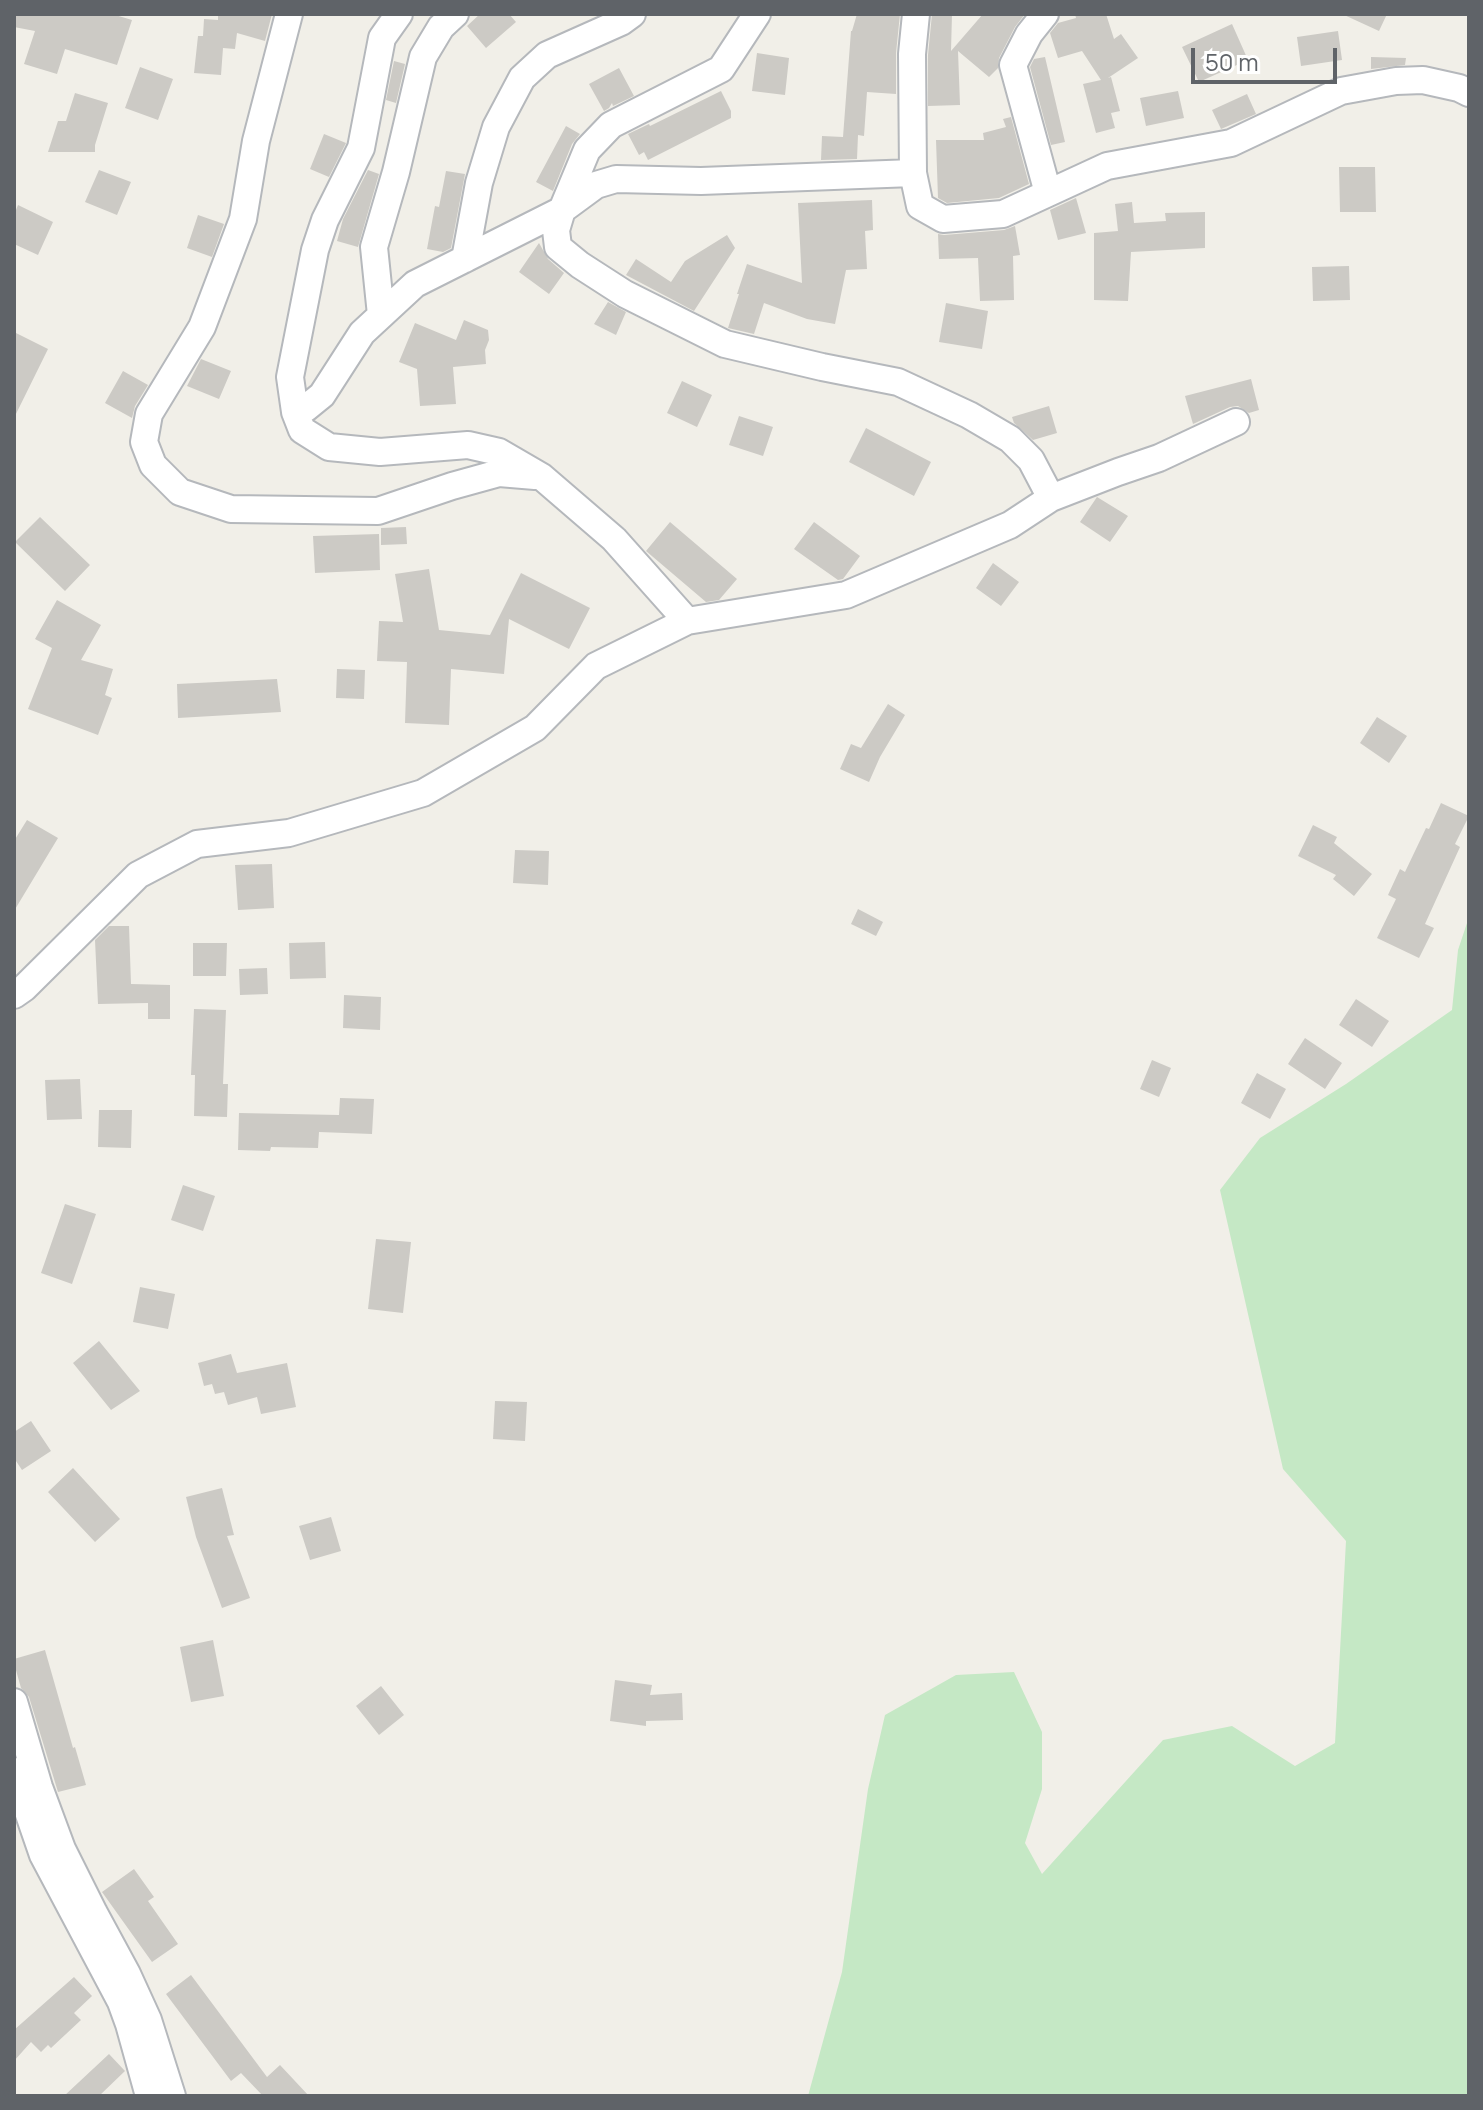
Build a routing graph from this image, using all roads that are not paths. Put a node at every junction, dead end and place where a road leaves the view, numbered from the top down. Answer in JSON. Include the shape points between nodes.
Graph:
{"nodes":[{"id":1,"x":289,"y":14,"type":"edge"},
{"id":2,"x":399,"y":14,"type":"edge"},
{"id":3,"x":455,"y":14,"type":"edge"},
{"id":4,"x":632,"y":14,"type":"edge"},
{"id":5,"x":757,"y":14,"type":"edge"},
{"id":6,"x":916,"y":14,"type":"edge"},
{"id":7,"x":1045,"y":14,"type":"edge"},
{"id":8,"x":1469,"y":93,"type":"edge"},
{"id":9,"x":913,"y":173,"type":"junction"},
{"id":10,"x":1048,"y":193,"type":"junction"},
{"id":11,"x":562,"y":210,"type":"junction"},
{"id":12,"x":465,"y":259,"type":"junction"},
{"id":13,"x":381,"y":315,"type":"junction"},
{"id":14,"x":295,"y":412,"type":"junction"},
{"id":15,"x":1236,"y":422,"type":"dead end"},
{"id":16,"x":542,"y":477,"type":"junction"},
{"id":17,"x":1051,"y":498,"type":"junction"},
{"id":18,"x":687,"y":621,"type":"junction"},
{"id":19,"x":14,"y":995,"type":"edge"},
{"id":20,"x":14,"y":1702,"type":"edge"},
{"id":21,"x":14,"y":1771,"type":"edge"},
{"id":22,"x":149,"y":2096,"type":"edge"},
{"id":23,"x":172,"y":2096,"type":"edge"}],
"edges":[{"from":1,"to":16,"type":"street","via":[[256,141],[243,219],[202,327],[149,414],[144,442],[153,465],[180,492],[231,509],[378,511],[499,473]]},
{"from":2,"to":14,"type":"street","via":[[382,38],[361,148],[315,250],[290,377]]},
{"from":3,"to":13,"type":"street","via":[[423,57],[374,247]]},
{"from":4,"to":12,"type":"street","via":[[547,55],[522,78],[496,127]]},
{"from":5,"to":11,"type":"street","via":[[721,69],[611,125],[587,150]]},
{"from":6,"to":9,"type":"street"},
{"from":7,"to":10,"type":"street","via":[[1013,65]]},
{"from":8,"to":10,"type":"street","via":[[1423,80],[1341,91],[1231,143],[1107,166]]},
{"from":9,"to":10,"type":"street","via":[[920,206],[943,219],[1003,214]]},
{"from":9,"to":11,"type":"street","via":[[616,179],[596,185]]},
{"from":11,"to":12,"type":"street"},
{"from":11,"to":17,"type":"street","via":[[558,247],[625,294],[725,344],[898,382],[969,415],[1010,439],[1031,460]]},
{"from":12,"to":13,"type":"street","via":[[415,284]]},
{"from":13,"to":14,"type":"street","via":[[362,333],[322,395]]},
{"from":14,"to":16,"type":"street","via":[[302,430],[329,447],[380,452],[468,445],[499,452]]},
{"from":15,"to":17,"type":"street","via":[[1159,458]]},
{"from":16,"to":18,"type":"street","via":[[614,539]]},
{"from":17,"to":18,"type":"street","via":[[1010,525],[846,595]]},
{"from":18,"to":19,"type":"street","via":[[596,666],[535,728],[423,793],[289,833],[197,844],[138,875]]},
{"from":20,"to":23,"type":"street","via":[[62,1849],[148,2020]]},
{"from":21,"to":22,"type":"street","via":[[43,1855],[121,2002]]}]}
